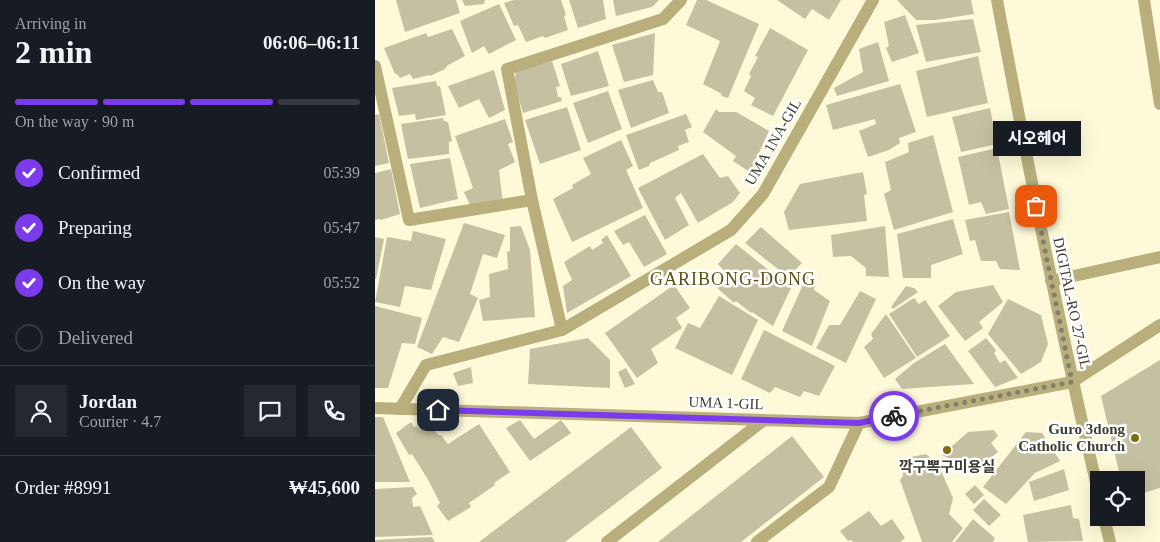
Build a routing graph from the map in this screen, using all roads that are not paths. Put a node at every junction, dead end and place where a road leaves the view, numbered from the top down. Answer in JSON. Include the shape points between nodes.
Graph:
{"nodes":[{"id":1,"x":681,"y":0,"type":"edge"},
{"id":2,"x":873,"y":0,"type":"edge"},
{"id":3,"x":997,"y":0,"type":"edge"},
{"id":4,"x":1145,"y":0,"type":"edge"},
{"id":5,"x":375,"y":66,"type":"edge"},
{"id":6,"x":1160,"y":104,"type":"edge"},
{"id":7,"x":532,"y":200,"type":"junction"},
{"id":8,"x":1160,"y":257,"type":"edge"},
{"id":9,"x":1051,"y":281,"type":"junction"},
{"id":10,"x":1160,"y":325,"type":"edge"},
{"id":11,"x":562,"y":330,"type":"junction"},
{"id":12,"x":1072,"y":382,"type":"junction"},
{"id":13,"x":375,"y":408,"type":"edge"},
{"id":14,"x":400,"y":409,"type":"junction"},
{"id":15,"x":764,"y":420,"type":"junction"},
{"id":16,"x":859,"y":423,"type":"junction"},
{"id":17,"x":1093,"y":471,"type":"edge"},
{"id":18,"x":1106,"y":526,"type":"edge"},
{"id":19,"x":607,"y":542,"type":"edge"},
{"id":20,"x":757,"y":542,"type":"edge"},
{"id":21,"x":1110,"y":542,"type":"edge"}],
"edges":[{"from":1,"to":7,"type":"street","via":[[663,20],[507,69]]},
{"from":2,"to":11,"type":"street","name":"UMA 1NA-GIL","via":[[763,194],[731,230]]},
{"from":3,"to":9,"type":"street","name":"DIGITAL-RO 27-GIL"},
{"from":4,"to":6,"type":"street"},
{"from":5,"to":7,"type":"street","via":[[409,220]]},
{"from":7,"to":11,"type":"street"},
{"from":8,"to":9,"type":"street"},
{"from":9,"to":12,"type":"street","name":"DIGITAL-RO 27-GIL"},
{"from":10,"to":12,"type":"street"},
{"from":11,"to":14,"type":"street","name":"UMA 1NA-GIL","via":[[426,365]]},
{"from":12,"to":16,"type":"street","name":"UMA 1-GIL"},
{"from":12,"to":17,"type":"street","name":"DIGITAL-RO 27-GIL"},
{"from":13,"to":14,"type":"street","name":"UMA 1-GIL"},
{"from":14,"to":15,"type":"street","name":"UMA 1-GIL"},
{"from":15,"to":16,"type":"street","name":"UMA 1-GIL"},
{"from":15,"to":19,"type":"street"},
{"from":16,"to":20,"type":"street","via":[[829,487]]},
{"from":18,"to":21,"type":"street"}]}
